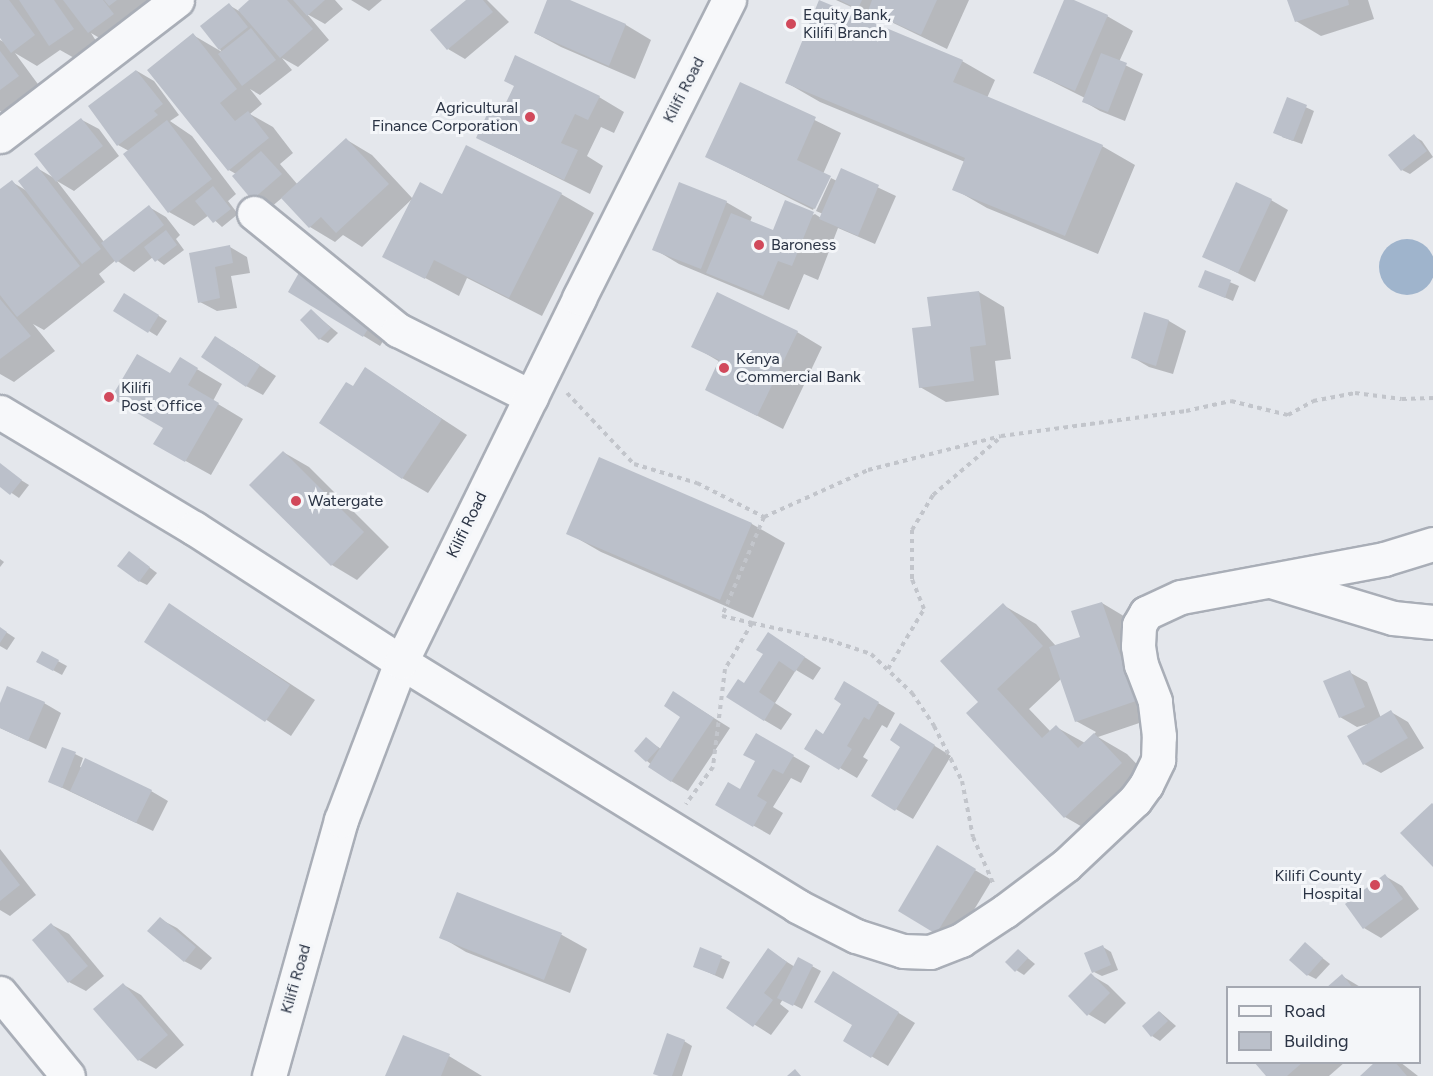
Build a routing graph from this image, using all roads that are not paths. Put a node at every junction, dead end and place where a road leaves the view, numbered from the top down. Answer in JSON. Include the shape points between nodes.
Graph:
{"nodes":[{"id":1,"x":177,"y":0,"type":"edge"},
{"id":2,"x":729,"y":0,"type":"edge"},
{"id":3,"x":0,"y":136,"type":"edge"},
{"id":4,"x":254,"y":213,"type":"dead end"},
{"id":5,"x":538,"y":383,"type":"junction"},
{"id":6,"x":0,"y":412,"type":"edge"},
{"id":7,"x":1433,"y":543,"type":"edge"},
{"id":8,"x":1269,"y":581,"type":"junction"},
{"id":9,"x":1433,"y":622,"type":"edge"},
{"id":10,"x":401,"y":662,"type":"junction"},
{"id":11,"x":0,"y":993,"type":"edge"},
{"id":12,"x":68,"y":1076,"type":"edge"},
{"id":13,"x":269,"y":1076,"type":"edge"}],
"edges":[{"from":1,"to":3,"type":"street"},
{"from":2,"to":5,"type":"street","name":"Kilifi Road"},
{"from":4,"to":5,"type":"street","via":[[398,330]]},
{"from":5,"to":10,"type":"street","name":"Kilifi Road"},
{"from":6,"to":10,"type":"street","via":[[194,528]]},
{"from":7,"to":8,"type":"street","via":[[1384,559]]},
{"from":8,"to":9,"type":"street","via":[[1393,618]]},
{"from":8,"to":10,"type":"street","via":[[1181,597],[1146,613],[1139,625],[1138,646],[1155,701],[1158,760],[1135,800],[1066,865],[1005,911],[961,940],[930,952],[903,951],[856,936],[798,906]]},
{"from":10,"to":13,"type":"street","name":"Kilifi Road","via":[[341,820]]},
{"from":11,"to":12,"type":"street"}]}
